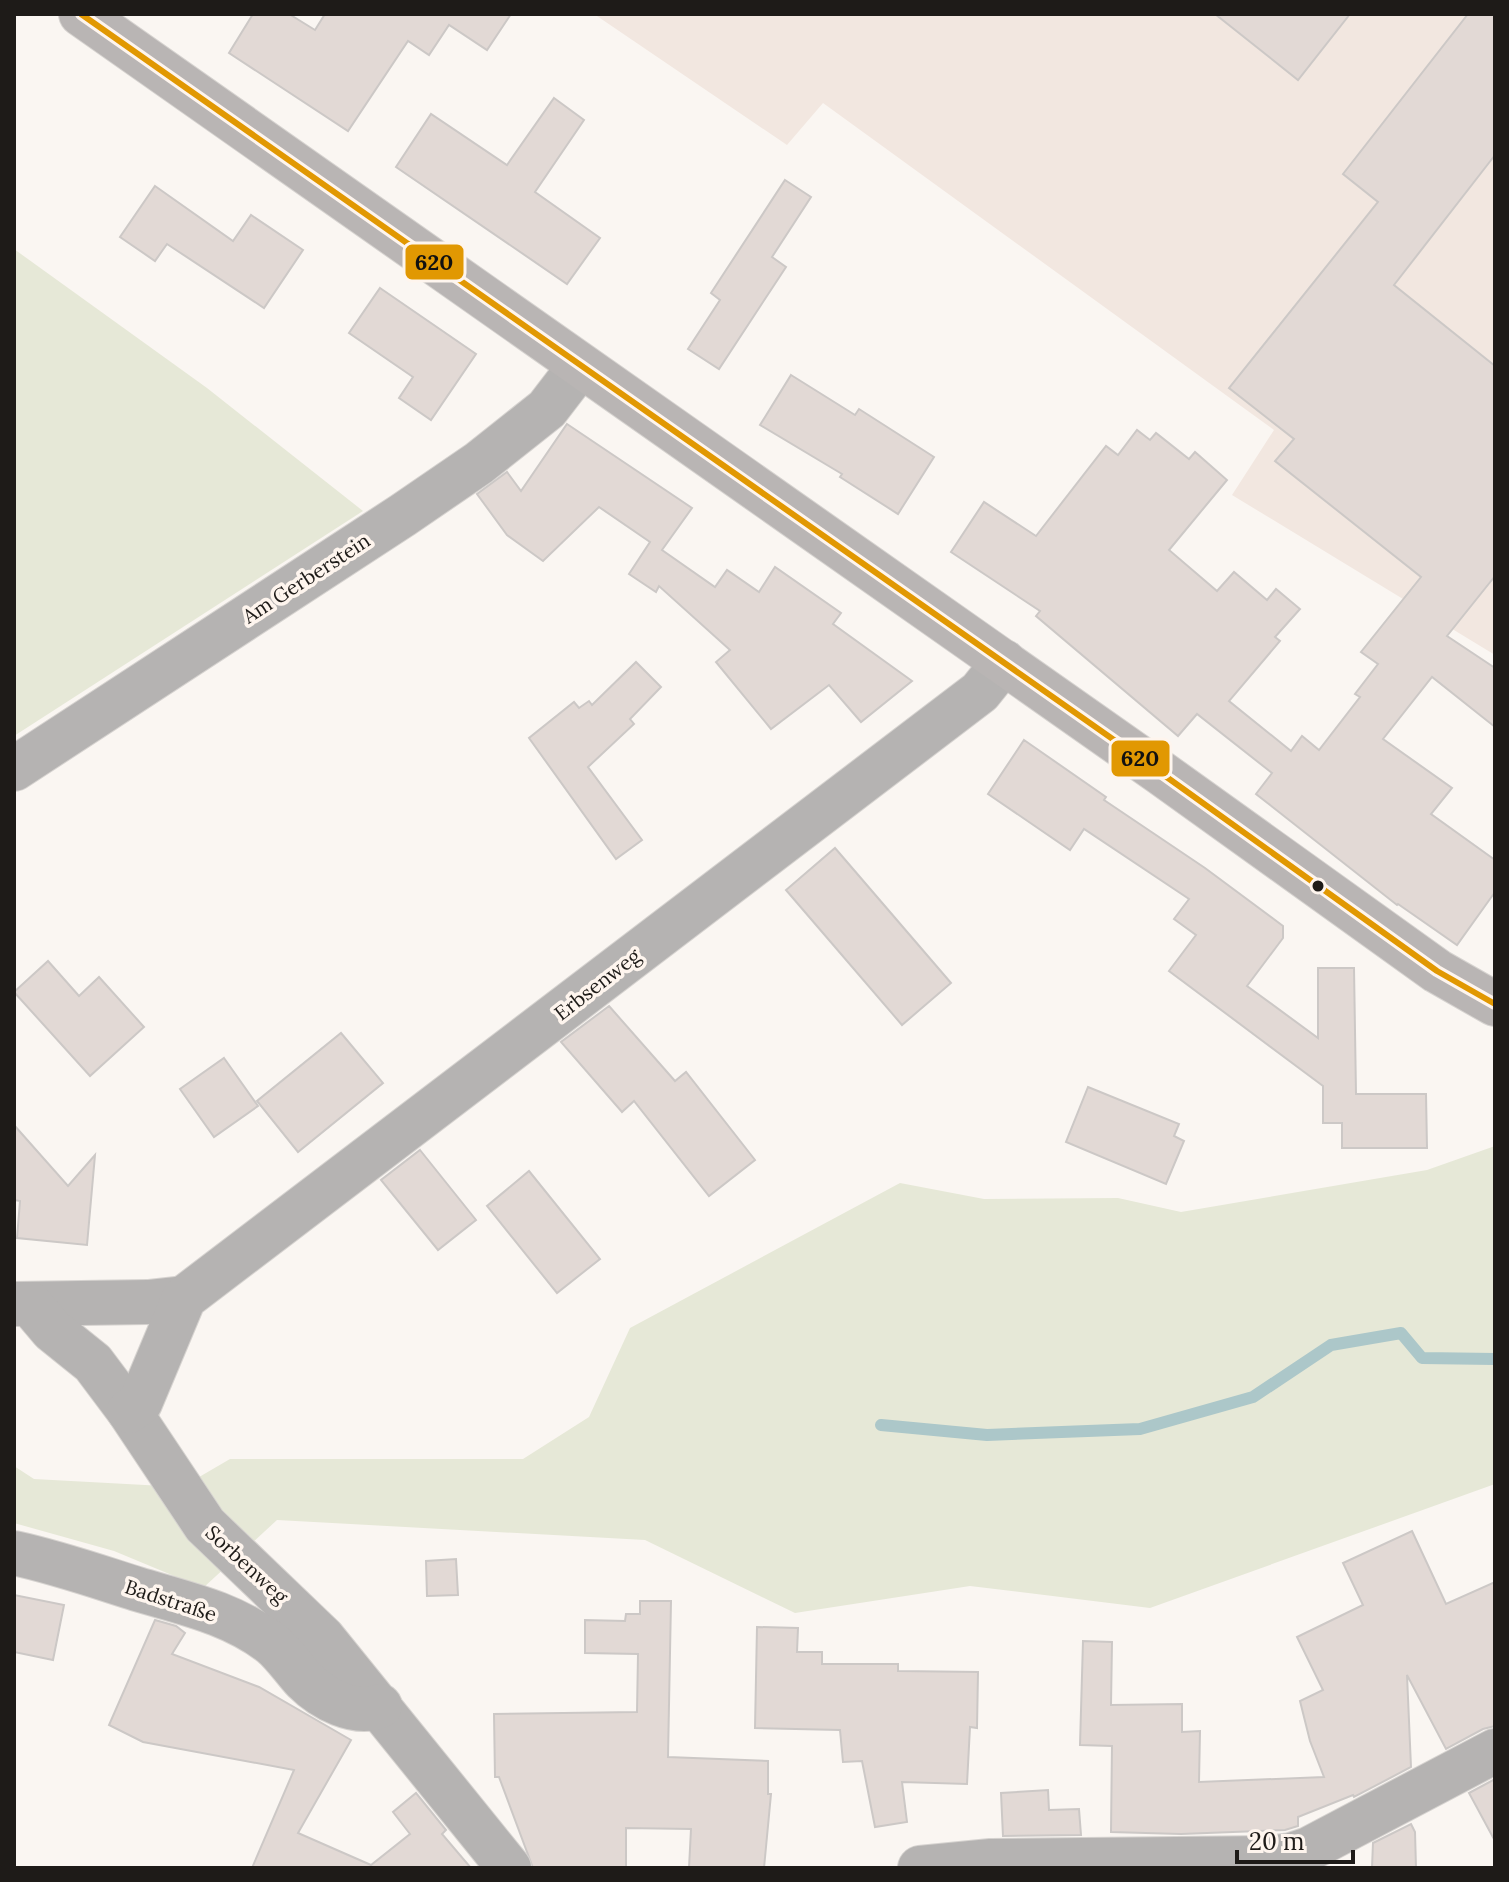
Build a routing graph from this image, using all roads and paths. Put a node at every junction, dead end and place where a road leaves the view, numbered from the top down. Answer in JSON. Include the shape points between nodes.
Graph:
{"nodes":[{"id":1,"x":81,"y":14,"type":"edge"},
{"id":2,"x":580,"y":366,"type":"junction"},
{"id":3,"x":1004,"y":662,"type":"junction"},
{"id":4,"x":14,"y":769,"type":"edge"},
{"id":5,"x":1495,"y":1004,"type":"edge"},
{"id":6,"x":184,"y":1298,"type":"junction"},
{"id":7,"x":22,"y":1304,"type":"edge"},
{"id":8,"x":129,"y":1411,"type":"junction"},
{"id":9,"x":14,"y":1553,"type":"edge"},
{"id":10,"x":380,"y":1706,"type":"junction"},
{"id":11,"x":1495,"y":1751,"type":"edge"},
{"id":12,"x":509,"y":1868,"type":"edge"},
{"id":13,"x":920,"y":1868,"type":"edge"}],
"edges":[{"from":1,"to":2,"type":"main road"},
{"from":2,"to":3,"type":"main road"},
{"from":2,"to":4,"type":"street","name":"Am Gerberstein","via":[[547,409],[479,463]]},
{"from":3,"to":5,"type":"main road","via":[[1437,971]]},
{"from":3,"to":6,"type":"street","name":"Erbsenweg","via":[[968,701]]},
{"from":6,"to":7,"type":"street","name":"Sorbenweg"},
{"from":6,"to":8,"type":"street","via":[[140,1403]]},
{"from":7,"to":8,"type":"street","name":"Sorbenweg","via":[[93,1363]]},
{"from":8,"to":10,"type":"street","name":"Sorbenweg","via":[[205,1525],[323,1638]]},
{"from":9,"to":10,"type":"street","name":"Badstraße","via":[[213,1611],[272,1644],[322,1693],[352,1709]]},
{"from":10,"to":12,"type":"street"},
{"from":11,"to":13,"type":"street","via":[[1291,1855],[991,1861]]}]}
